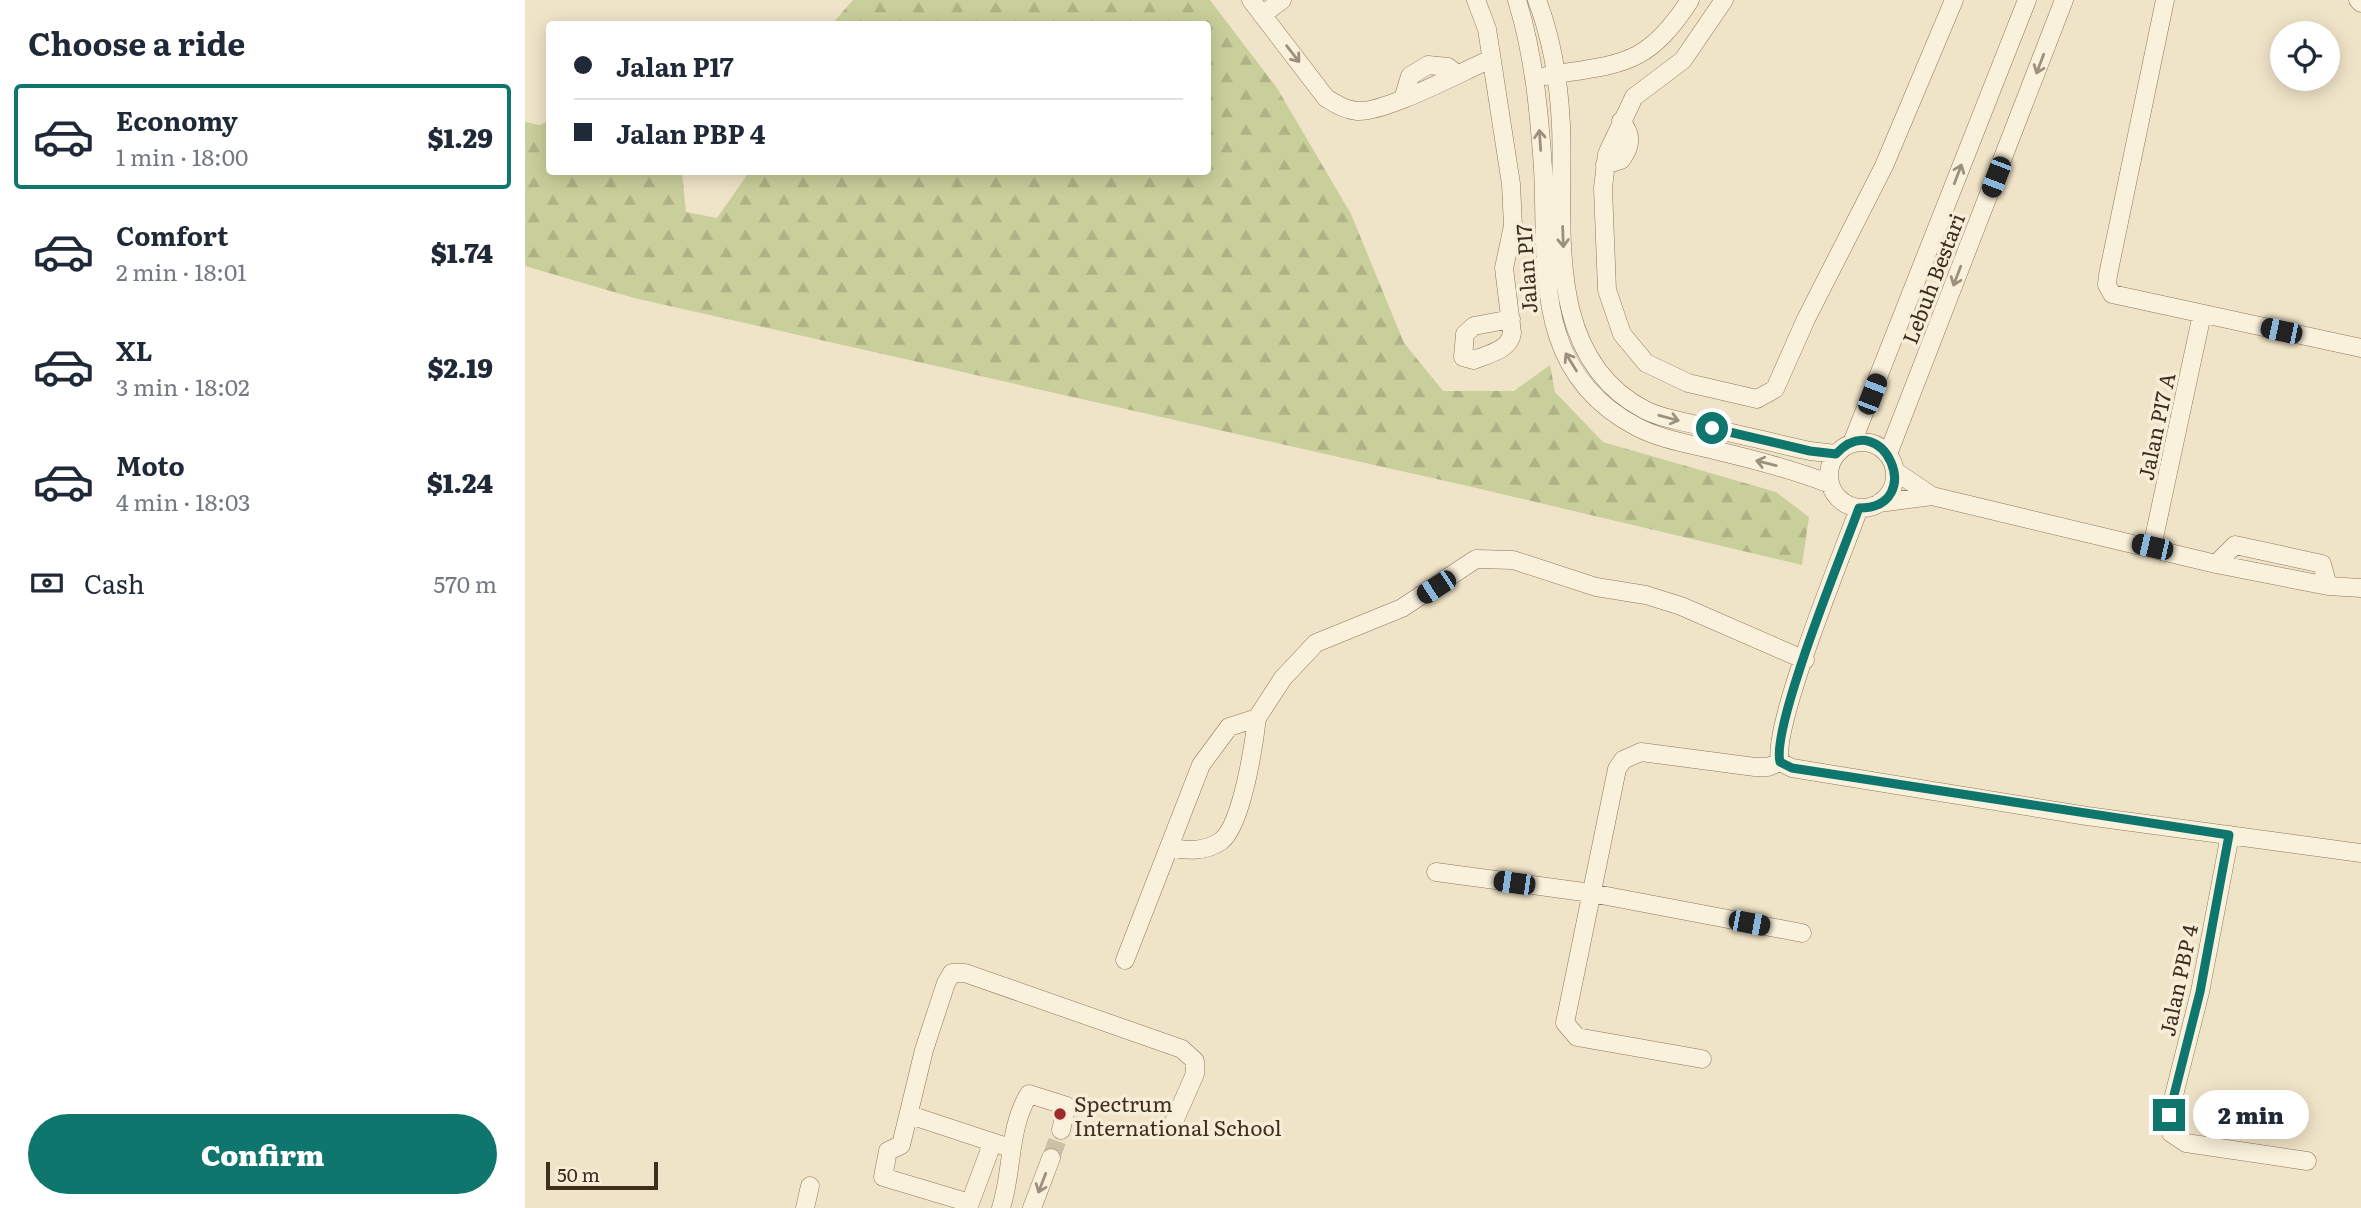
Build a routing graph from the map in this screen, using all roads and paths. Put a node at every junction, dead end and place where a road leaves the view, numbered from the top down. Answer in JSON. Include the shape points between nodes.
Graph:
{"nodes":[{"id":1,"x":1251,"y":0,"type":"edge"},
{"id":2,"x":1282,"y":0,"type":"edge"},
{"id":3,"x":1476,"y":0,"type":"edge"},
{"id":4,"x":1517,"y":0,"type":"edge"},
{"id":5,"x":1537,"y":0,"type":"edge"},
{"id":6,"x":1690,"y":0,"type":"edge"},
{"id":7,"x":1724,"y":0,"type":"edge"},
{"id":8,"x":1954,"y":0,"type":"edge"},
{"id":9,"x":2027,"y":0,"type":"edge"},
{"id":10,"x":2064,"y":0,"type":"edge"},
{"id":11,"x":2165,"y":0,"type":"edge"},
{"id":12,"x":1262,"y":15,"type":"junction"},
{"id":13,"x":1491,"y":59,"type":"junction"},
{"id":14,"x":1556,"y":74,"type":"junction"},
{"id":15,"x":1536,"y":78,"type":"junction"},
{"id":16,"x":1351,"y":110,"type":"junction"},
{"id":17,"x":1356,"y":128,"type":"dead end"},
{"id":18,"x":2202,"y":314,"type":"junction"},
{"id":19,"x":1511,"y":320,"type":"dead end"},
{"id":20,"x":2361,"y":348,"type":"edge"},
{"id":21,"x":1852,"y":443,"type":"junction"},
{"id":22,"x":1836,"y":454,"type":"junction"},
{"id":23,"x":1888,"y":454,"type":"junction"},
{"id":24,"x":1895,"y":471,"type":"junction"},
{"id":25,"x":1830,"y":484,"type":"junction"},
{"id":26,"x":1932,"y":496,"type":"junction"},
{"id":27,"x":1879,"y":503,"type":"junction"},
{"id":28,"x":1859,"y":508,"type":"junction"},
{"id":29,"x":2152,"y":547,"type":"junction"},
{"id":30,"x":2361,"y":588,"type":"edge"},
{"id":31,"x":1805,"y":660,"type":"junction"},
{"id":32,"x":1257,"y":718,"type":"junction"},
{"id":33,"x":1780,"y":762,"type":"junction"},
{"id":34,"x":2229,"y":835,"type":"junction"},
{"id":35,"x":1169,"y":847,"type":"junction"},
{"id":36,"x":2361,"y":853,"type":"edge"},
{"id":37,"x":1436,"y":872,"type":"dead end"},
{"id":38,"x":1591,"y":893,"type":"junction"},
{"id":39,"x":1802,"y":933,"type":"dead end"},
{"id":40,"x":1125,"y":960,"type":"dead end"},
{"id":41,"x":1702,"y":1059,"type":"dead end"},
{"id":42,"x":910,"y":1115,"type":"junction"},
{"id":43,"x":1172,"y":1126,"type":"dead end"},
{"id":44,"x":1061,"y":1130,"type":"tunnel mouth"},
{"id":45,"x":992,"y":1144,"type":"junction"},
{"id":46,"x":1011,"y":1146,"type":"junction"},
{"id":47,"x":1051,"y":1158,"type":"tunnel mouth"},
{"id":48,"x":2307,"y":1161,"type":"dead end"},
{"id":49,"x":810,"y":1186,"type":"dead end"},
{"id":50,"x":805,"y":1208,"type":"edge"},
{"id":51,"x":1001,"y":1208,"type":"edge"},
{"id":52,"x":1032,"y":1208,"type":"edge"}],
"edges":[{"from":1,"to":12,"type":"street"},
{"from":2,"to":12,"type":"street"},
{"from":3,"to":13,"type":"street","via":[[1487,29]]},
{"from":4,"to":15,"type":"street","name":"Jalan P17"},
{"from":5,"to":14,"type":"street","name":"Jalan P17"},
{"from":6,"to":14,"type":"street","via":[[1672,29],[1633,60]]},
{"from":7,"to":8,"type":"street","via":[[1683,60],[1634,97],[1621,121],[1605,165],[1603,188],[1607,290],[1622,334],[1646,363],[1667,375],[1763,398],[1775,389],[1884,166]]},
{"from":21,"to":9,"type":"street","name":"Lebuh Bestari","one_way":true},
{"from":10,"to":23,"type":"street","name":"Lebuh Bestari","one_way":true},
{"from":11,"to":18,"type":"street","via":[[2107,285],[2112,294]]},
{"from":12,"to":16,"type":"street","one_way":true,"via":[[1327,98]]},
{"from":13,"to":16,"type":"street","via":[[1379,107]]},
{"from":13,"to":19,"type":"street","via":[[1511,184],[1513,226],[1504,268]]},
{"from":14,"to":15,"type":"street"},
{"from":14,"to":22,"type":"street","name":"Jalan P17","one_way":true,"via":[[1566,296],[1577,334],[1592,360],[1611,384],[1647,411]]},
{"from":25,"to":15,"type":"street","name":"Jalan P17","one_way":true,"via":[[1777,465],[1663,438],[1619,417],[1590,390],[1558,340],[1549,312]]},
{"from":16,"to":17,"type":"street"},
{"from":18,"to":20,"type":"street"},
{"from":18,"to":29,"type":"street","name":"Jalan P17 A"},
{"from":21,"to":22,"type":"street"},
{"from":21,"to":23,"type":"street","via":[[1865,442]]},
{"from":22,"to":25,"type":"street"},
{"from":23,"to":24,"type":"street"},
{"from":24,"to":26,"type":"street"},
{"from":24,"to":27,"type":"street","via":[[1893,486]]},
{"from":25,"to":28,"type":"street","via":[[1840,499]]},
{"from":26,"to":27,"type":"street"},
{"from":26,"to":29,"type":"street"},
{"from":27,"to":28,"type":"street"},
{"from":28,"to":31,"type":"street"},
{"from":29,"to":30,"type":"street","via":[[2327,586]]},
{"from":31,"to":32,"type":"street","via":[[1646,595],[1596,587],[1513,560],[1476,559],[1402,608],[1316,643],[1283,677]]},
{"from":31,"to":33,"type":"street","via":[[1780,736]]},
{"from":32,"to":35,"type":"street","via":[[1229,727],[1201,765]]},
{"from":32,"to":35,"type":"street","via":[[1249,774],[1223,840],[1198,850]]},
{"from":33,"to":34,"type":"street","via":[[1792,768]]},
{"from":33,"to":38,"type":"street","via":[[1755,767],[1641,752],[1623,760],[1617,769]]},
{"from":34,"to":36,"type":"street"},
{"from":34,"to":48,"type":"street","name":"Jalan PBP 4","via":[[2200,992],[2169,1115],[2171,1133],[2186,1143]]},
{"from":35,"to":40,"type":"street"},
{"from":37,"to":38,"type":"street"},
{"from":38,"to":39,"type":"street"},
{"from":38,"to":41,"type":"street","via":[[1566,1014],[1568,1029],[1577,1037]]},
{"from":42,"to":43,"type":"street","via":[[946,983],[952,973],[965,973],[1182,1049],[1195,1061],[1195,1074]]},
{"from":42,"to":45,"type":"street"},
{"from":42,"to":45,"type":"street","via":[[901,1145],[888,1151],[882,1170],[888,1180],[970,1203]]},
{"from":44,"to":46,"type":"street","via":[[1067,1106],[1029,1094]]},
{"from":45,"to":46,"type":"street"},
{"from":46,"to":51,"type":"street","via":[[1009,1182]]},
{"from":47,"to":52,"type":"street","one_way":true},
{"from":49,"to":50,"type":"street"}]}
